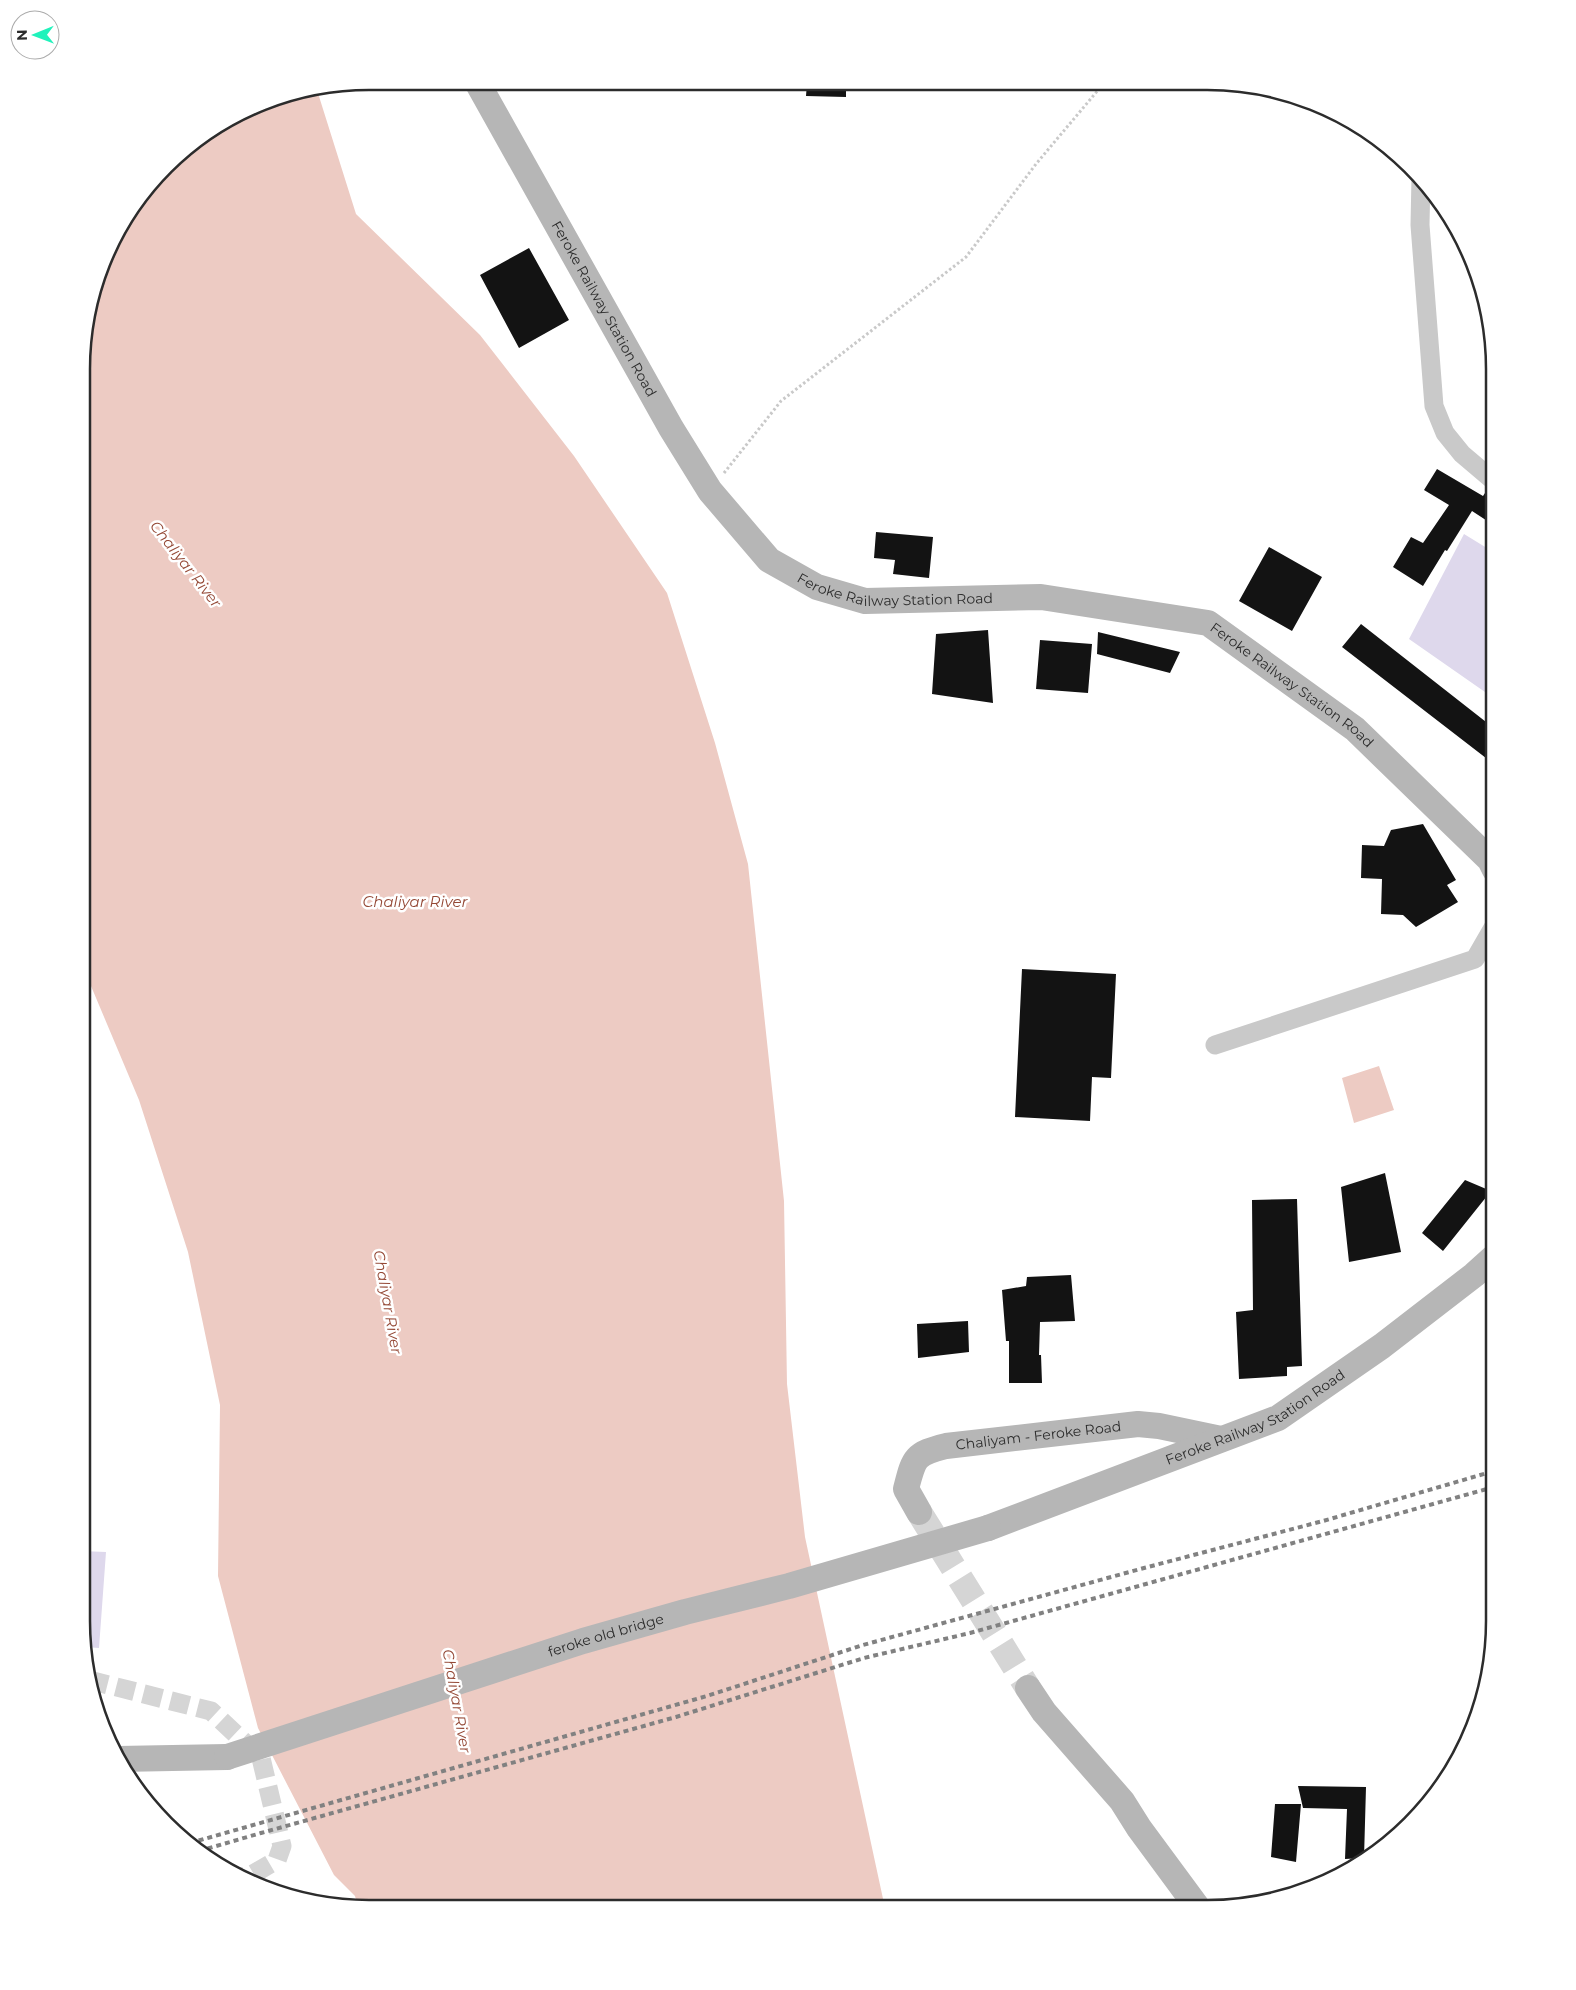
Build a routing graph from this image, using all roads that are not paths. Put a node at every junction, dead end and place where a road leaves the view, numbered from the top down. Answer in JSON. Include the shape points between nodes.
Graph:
{"nodes":[{"id":1,"x":481,"y":90,"type":"edge"},
{"id":2,"x":1420,"y":189,"type":"edge"},
{"id":3,"x":1486,"y":474,"type":"edge"},
{"id":4,"x":1486,"y":854,"type":"edge"},
{"id":5,"x":1486,"y":939,"type":"edge"},
{"id":6,"x":1215,"y":1045,"type":"dead end"},
{"id":7,"x":1486,"y":1264,"type":"edge"},
{"id":8,"x":1222,"y":1440,"type":"junction"},
{"id":9,"x":919,"y":1512,"type":"tunnel mouth"},
{"id":10,"x":988,"y":1528,"type":"joint"},
{"id":11,"x":1028,"y":1688,"type":"tunnel mouth"},
{"id":12,"x":127,"y":1760,"type":"edge"},
{"id":13,"x":1192,"y":1900,"type":"edge"}],
"edges":[{"from":1,"to":4,"type":"main road","name":"Feroke Railway Station Road","via":[[670,428],[710,491],[769,560],[817,587],[865,601],[1041,597],[1208,623],[1355,730]]},
{"from":2,"to":3,"type":"street","via":[[1434,406],[1445,433]]},
{"from":5,"to":6,"type":"street","via":[[1475,958]]},
{"from":7,"to":8,"type":"main road","name":"Feroke Railway Station Road","via":[[1382,1346],[1278,1418]]},
{"from":8,"to":9,"type":"main road","name":"Chaliyam - Feroke Road","via":[[1138,1424],[946,1446],[926,1451],[913,1464],[906,1489]]},
{"from":8,"to":10,"type":"main road","name":"Feroke Railway Station Road"},
{"from":10,"to":12,"type":"main road","name":"feroke old bridge","bridge":true,"via":[[789,1586],[582,1641],[227,1757]]},
{"from":11,"to":13,"type":"main road","via":[[1044,1712],[1122,1800]]}]}
